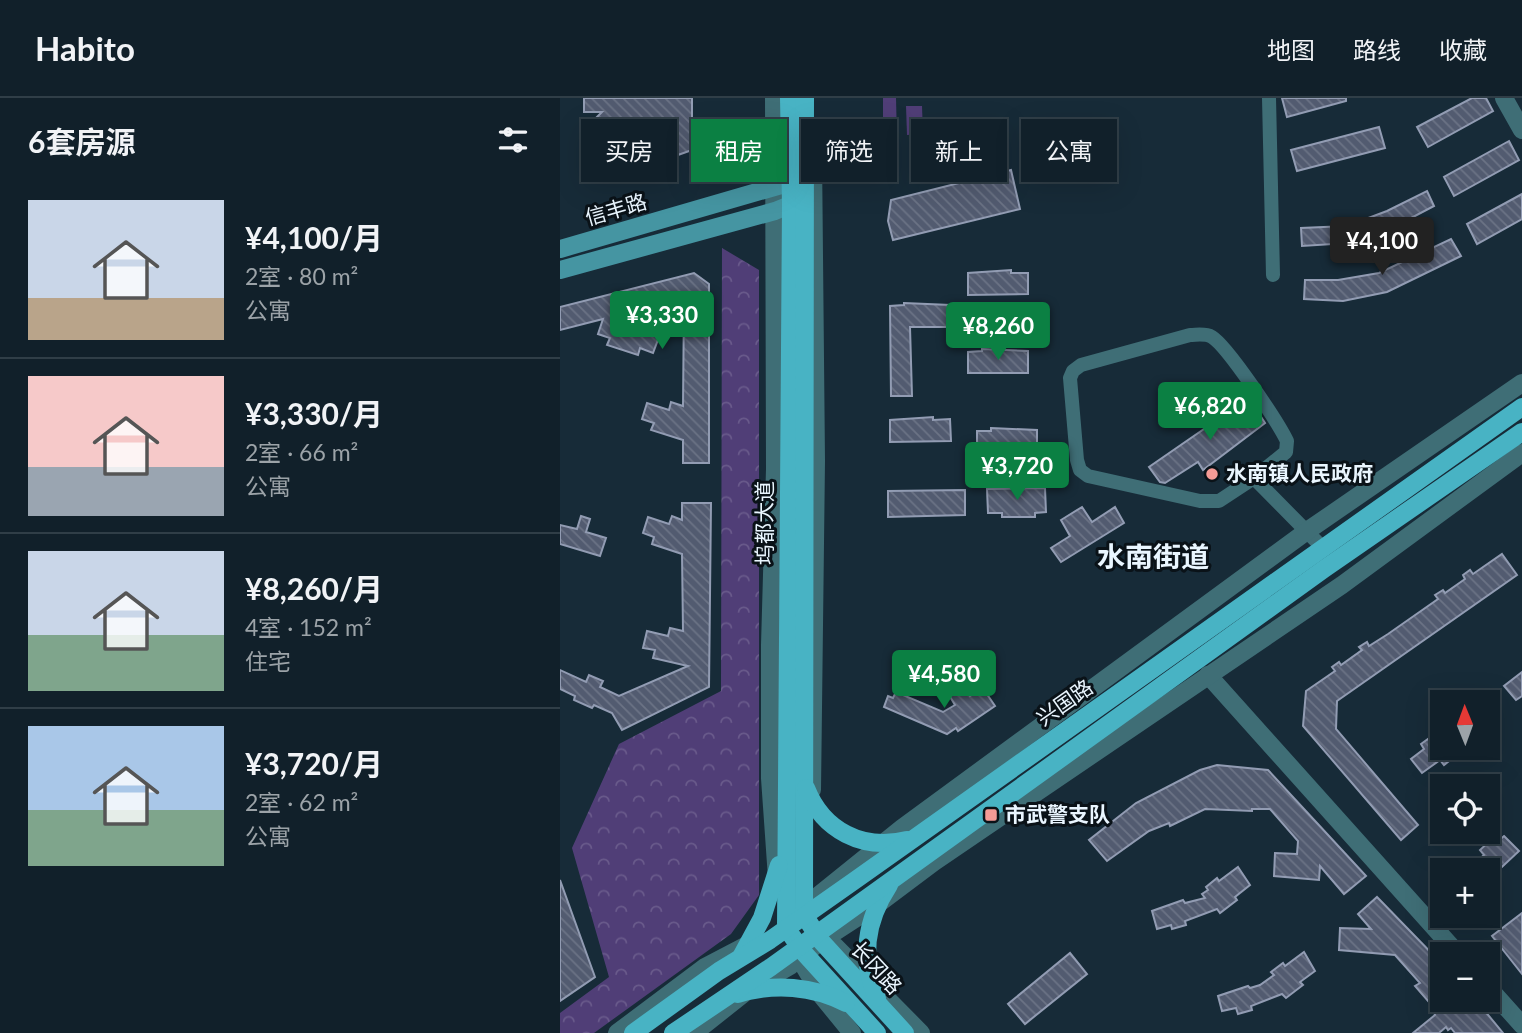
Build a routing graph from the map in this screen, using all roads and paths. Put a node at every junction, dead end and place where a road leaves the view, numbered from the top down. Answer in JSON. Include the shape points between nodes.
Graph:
{"nodes":[{"id":1,"x":774,"y":98,"type":"edge"},
{"id":2,"x":789,"y":98,"type":"edge"},
{"id":3,"x":804,"y":98,"type":"edge"},
{"id":4,"x":813,"y":98,"type":"edge"},
{"id":5,"x":1269,"y":98,"type":"edge"},
{"id":6,"x":1504,"y":98,"type":"edge"},
{"id":7,"x":1522,"y":130,"type":"edge"},
{"id":8,"x":791,"y":183,"type":"junction"},
{"id":9,"x":790,"y":204,"type":"junction"},
{"id":10,"x":560,"y":250,"type":"edge"},
{"id":11,"x":560,"y":270,"type":"edge"},
{"id":12,"x":1273,"y":275,"type":"dead end"},
{"id":13,"x":1522,"y":383,"type":"edge"},
{"id":14,"x":1522,"y":407,"type":"edge"},
{"id":15,"x":1522,"y":432,"type":"edge"},
{"id":16,"x":1522,"y":453,"type":"edge"},
{"id":17,"x":1254,"y":478,"type":"junction"},
{"id":18,"x":1307,"y":531,"type":"junction"},
{"id":19,"x":1323,"y":548,"type":"junction"},
{"id":20,"x":1208,"y":676,"type":"junction"},
{"id":21,"x":803,"y":776,"type":"junction"},
{"id":22,"x":786,"y":799,"type":"junction"},
{"id":23,"x":812,"y":802,"type":"junction"},
{"id":24,"x":917,"y":836,"type":"junction"},
{"id":25,"x":883,"y":844,"type":"junction"},
{"id":26,"x":777,"y":874,"type":"junction"},
{"id":27,"x":897,"y":876,"type":"junction"},
{"id":28,"x":878,"y":904,"type":"junction"},
{"id":29,"x":807,"y":909,"type":"junction"},
{"id":30,"x":784,"y":926,"type":"junction"},
{"id":31,"x":821,"y":935,"type":"junction"},
{"id":32,"x":1447,"y":942,"type":"edge"},
{"id":33,"x":748,"y":945,"type":"junction"},
{"id":34,"x":800,"y":951,"type":"junction"},
{"id":35,"x":719,"y":971,"type":"junction"},
{"id":36,"x":870,"y":979,"type":"junction"},
{"id":37,"x":747,"y":991,"type":"junction"},
{"id":38,"x":821,"y":995,"type":"junction"},
{"id":39,"x":1500,"y":1001,"type":"edge"},
{"id":40,"x":715,"y":1003,"type":"junction"},
{"id":41,"x":881,"y":1007,"type":"junction"},
{"id":42,"x":856,"y":1010,"type":"junction"},
{"id":43,"x":1522,"y":1026,"type":"edge"},
{"id":44,"x":617,"y":1033,"type":"edge"},
{"id":45,"x":633,"y":1033,"type":"edge"},
{"id":46,"x":673,"y":1033,"type":"edge"},
{"id":47,"x":694,"y":1033,"type":"edge"},
{"id":48,"x":852,"y":1033,"type":"edge"},
{"id":49,"x":877,"y":1033,"type":"edge"},
{"id":50,"x":905,"y":1033,"type":"edge"},
{"id":51,"x":921,"y":1033,"type":"edge"}],
"edges":[{"from":1,"to":8,"type":"street"},
{"from":2,"to":8,"type":"main road","name":"坞都大道"},
{"from":3,"to":8,"type":"main road","name":"坞都大道"},
{"from":4,"to":23,"type":"street","via":[[816,461]]},
{"from":5,"to":12,"type":"street"},
{"from":6,"to":7,"type":"street"},
{"from":8,"to":9,"type":"main road","name":"坞都大道"},
{"from":8,"to":9,"type":"street"},
{"from":8,"to":10,"type":"main road","name":"信丰路"},
{"from":9,"to":11,"type":"main road","name":"信丰路"},
{"from":9,"to":21,"type":"main road","name":"坞都大道"},
{"from":9,"to":22,"type":"main road","name":"坞都大道"},
{"from":9,"to":26,"type":"street","via":[[770,645],[770,778]]},
{"from":13,"to":18,"type":"street"},
{"from":14,"to":19,"type":"main road","name":"兴国路"},
{"from":15,"to":27,"type":"main road","name":"兴国路"},
{"from":16,"to":20,"type":"street"},
{"from":17,"to":17,"type":"street","via":[[1286,452],[1287,440],[1212,337],[1190,335],[1073,371],[1077,460],[1088,476],[1219,501]]},
{"from":17,"to":18,"type":"street"},
{"from":18,"to":19,"type":"street"},
{"from":18,"to":25,"type":"street"},
{"from":19,"to":24,"type":"main road","name":"兴国路"},
{"from":20,"to":28,"type":"street"},
{"from":20,"to":32,"type":"street"},
{"from":21,"to":23,"type":"main road"},
{"from":21,"to":29,"type":"main road","name":"坞都大道"},
{"from":22,"to":26,"type":"main road"},
{"from":22,"to":30,"type":"main road","name":"坞都大道"},
{"from":23,"to":25,"type":"main road","via":[[842,833]]},
{"from":23,"to":29,"type":"street"},
{"from":24,"to":25,"type":"main road"},
{"from":24,"to":29,"type":"main road","name":"兴国路"},
{"from":25,"to":29,"type":"street"},
{"from":26,"to":30,"type":"street"},
{"from":26,"to":33,"type":"main road"},
{"from":27,"to":28,"type":"main road"},
{"from":27,"to":31,"type":"main road","name":"兴国路"},
{"from":28,"to":31,"type":"street"},
{"from":28,"to":36,"type":"main road","via":[[867,940]]},
{"from":29,"to":30,"type":"main road","name":"兴国路"},
{"from":29,"to":31,"type":"main road"},
{"from":30,"to":33,"type":"street"},
{"from":30,"to":34,"type":"main road"},
{"from":30,"to":35,"type":"main road","name":"兴国路"},
{"from":31,"to":34,"type":"main road","name":"兴国路"},
{"from":31,"to":36,"type":"street"},
{"from":31,"to":41,"type":"main road","name":"长冈路"},
{"from":33,"to":35,"type":"main road"},
{"from":33,"to":44,"type":"street","via":[[705,967]]},
{"from":34,"to":37,"type":"street"},
{"from":34,"to":38,"type":"street"},
{"from":34,"to":40,"type":"main road","name":"兴国路"},
{"from":34,"to":42,"type":"main road","name":"长冈路"},
{"from":35,"to":45,"type":"main road","name":"兴国路"},
{"from":36,"to":41,"type":"main road"},
{"from":36,"to":51,"type":"street"},
{"from":37,"to":38,"type":"main road","via":[[788,987]]},
{"from":37,"to":40,"type":"main road"},
{"from":37,"to":47,"type":"street"},
{"from":38,"to":42,"type":"main road"},
{"from":38,"to":48,"type":"street"},
{"from":39,"to":43,"type":"street"},
{"from":40,"to":46,"type":"main road","name":"兴国路"},
{"from":41,"to":50,"type":"main road","name":"长冈路"},
{"from":42,"to":49,"type":"main road","name":"长冈路"}]}
